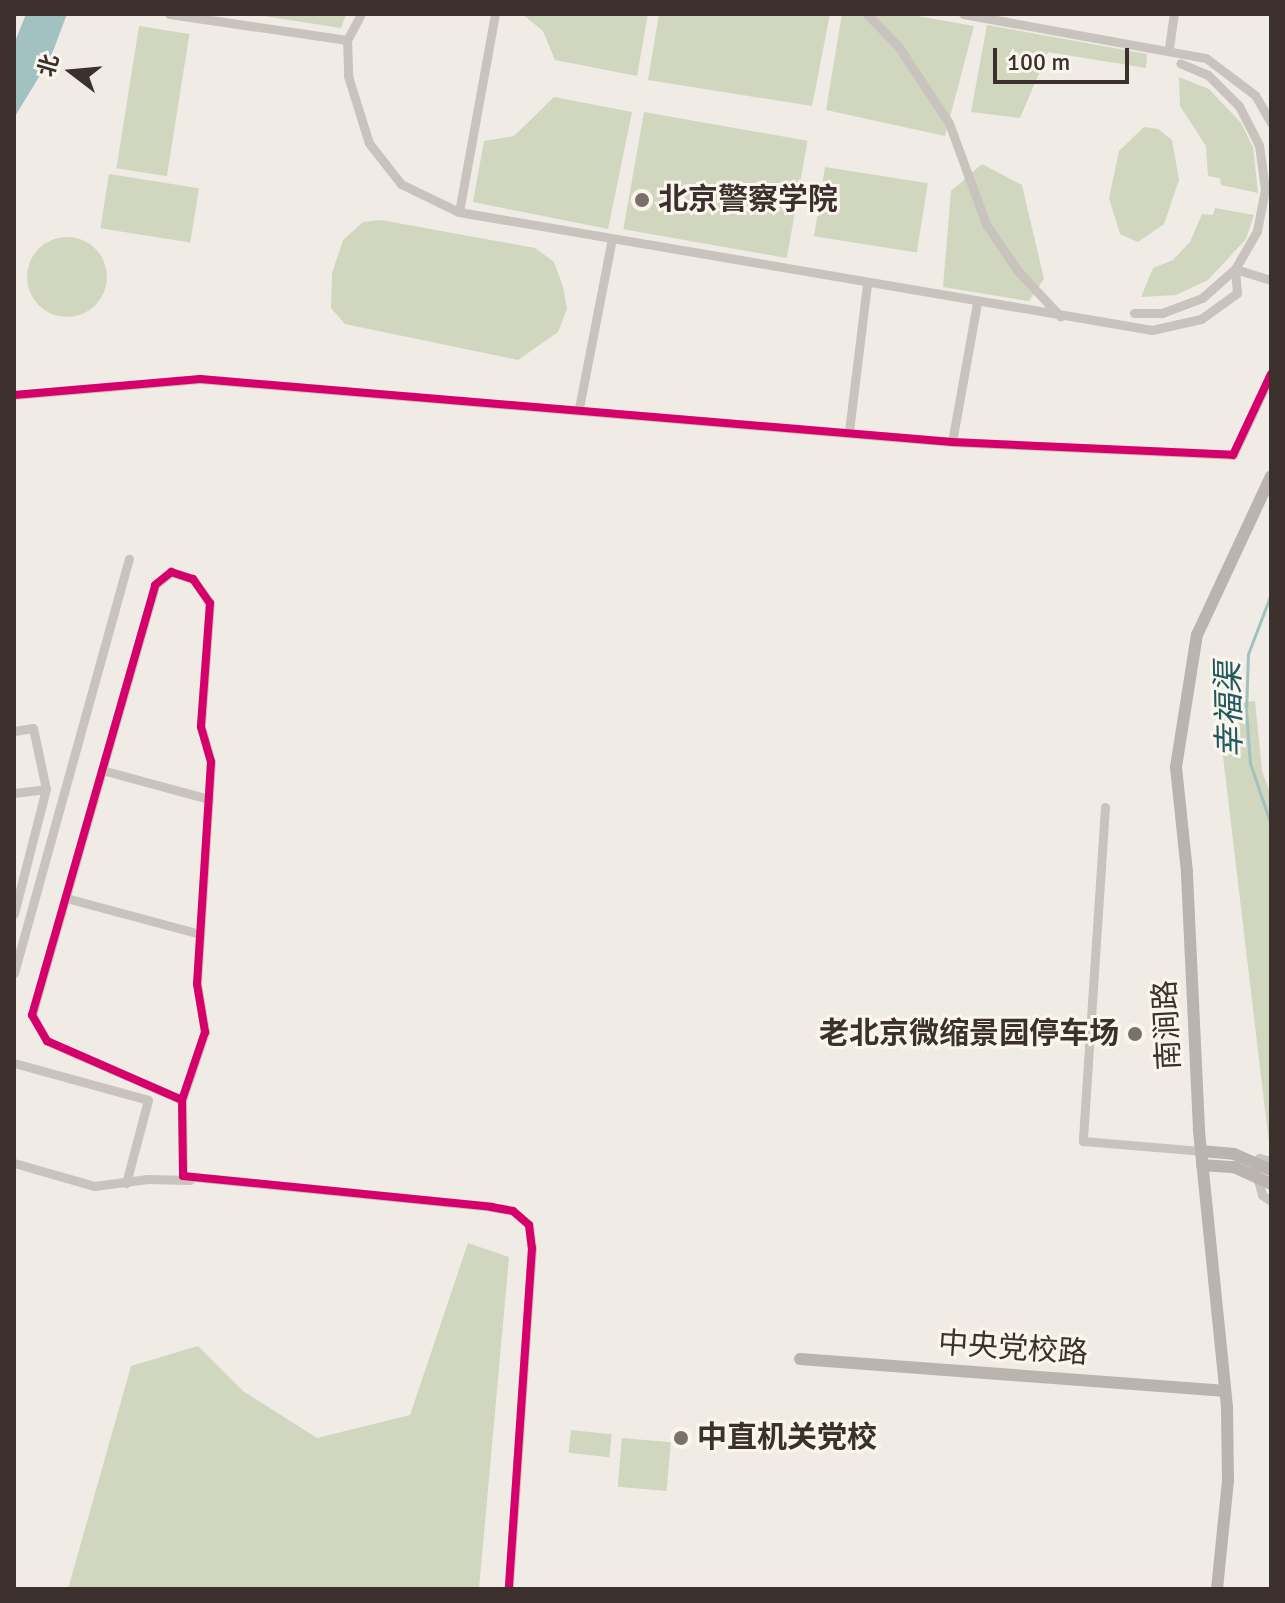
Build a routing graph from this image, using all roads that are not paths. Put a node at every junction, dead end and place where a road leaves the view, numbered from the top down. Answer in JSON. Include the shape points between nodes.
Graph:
{"nodes":[{"id":1,"x":169,"y":14,"type":"edge"},
{"id":2,"x":361,"y":14,"type":"edge"},
{"id":3,"x":495,"y":14,"type":"edge"},
{"id":4,"x":867,"y":14,"type":"edge"},
{"id":5,"x":963,"y":14,"type":"edge"},
{"id":6,"x":1174,"y":14,"type":"edge"},
{"id":7,"x":976,"y":15,"type":"edge"},
{"id":8,"x":347,"y":40,"type":"junction"},
{"id":9,"x":1169,"y":48,"type":"junction"},
{"id":10,"x":1180,"y":63,"type":"dead end"},
{"id":11,"x":1271,"y":123,"type":"edge"},
{"id":12,"x":1271,"y":139,"type":"edge"},
{"id":13,"x":1259,"y":145,"type":"junction"},
{"id":14,"x":459,"y":212,"type":"junction"},
{"id":15,"x":612,"y":239,"type":"junction"},
{"id":16,"x":1235,"y":269,"type":"junction"},
{"id":17,"x":1271,"y":280,"type":"edge"},
{"id":18,"x":867,"y":285,"type":"junction"},
{"id":19,"x":977,"y":303,"type":"junction"},
{"id":20,"x":1134,"y":313,"type":"dead end"},
{"id":21,"x":1060,"y":316,"type":"junction"},
{"id":22,"x":1271,"y":374,"type":"edge"},
{"id":23,"x":14,"y":395,"type":"edge"},
{"id":24,"x":579,"y":408,"type":"junction"},
{"id":25,"x":849,"y":431,"type":"junction"},
{"id":26,"x":952,"y":442,"type":"junction"},
{"id":27,"x":1271,"y":476,"type":"edge"},
{"id":28,"x":129,"y":559,"type":"dead end"},
{"id":29,"x":14,"y":731,"type":"edge"},
{"id":30,"x":102,"y":770,"type":"junction"},
{"id":31,"x":46,"y":789,"type":"junction"},
{"id":32,"x":14,"y":793,"type":"edge"},
{"id":33,"x":209,"y":799,"type":"junction"},
{"id":34,"x":1105,"y":807,"type":"dead end"},
{"id":35,"x":66,"y":898,"type":"junction"},
{"id":36,"x":14,"y":914,"type":"edge"},
{"id":37,"x":200,"y":934,"type":"junction"},
{"id":38,"x":14,"y":973,"type":"edge"},
{"id":39,"x":14,"y":1063,"type":"edge"},
{"id":40,"x":182,"y":1100,"type":"junction"},
{"id":41,"x":1202,"y":1158,"type":"junction"},
{"id":42,"x":1271,"y":1161,"type":"edge"},
{"id":43,"x":14,"y":1163,"type":"edge"},
{"id":44,"x":1254,"y":1165,"type":"junction"},
{"id":45,"x":1271,"y":1170,"type":"edge"},
{"id":46,"x":1256,"y":1179,"type":"junction"},
{"id":47,"x":190,"y":1180,"type":"junction"},
{"id":48,"x":126,"y":1183,"type":"junction"},
{"id":49,"x":1271,"y":1184,"type":"edge"},
{"id":50,"x":1271,"y":1201,"type":"edge"},
{"id":51,"x":800,"y":1359,"type":"dead end"},
{"id":52,"x":1223,"y":1391,"type":"junction"},
{"id":53,"x":509,"y":1589,"type":"edge"},
{"id":54,"x":1217,"y":1589,"type":"edge"}],
"edges":[{"from":1,"to":8,"type":"street"},
{"from":2,"to":8,"type":"street"},
{"from":3,"to":14,"type":"street"},
{"from":4,"to":21,"type":"street","via":[[898,46],[949,123],[986,224],[1018,271]]},
{"from":5,"to":7,"type":"street"},
{"from":6,"to":9,"type":"street"},
{"from":7,"to":9,"type":"street"},
{"from":8,"to":14,"type":"street","via":[[352,99],[369,143],[401,184]]},
{"from":9,"to":11,"type":"street","via":[[1206,58],[1255,95]]},
{"from":10,"to":13,"type":"street","via":[[1208,75],[1239,106]]},
{"from":12,"to":13,"type":"street"},
{"from":13,"to":16,"type":"street","via":[[1265,189],[1259,217]]},
{"from":14,"to":15,"type":"street"},
{"from":15,"to":18,"type":"street"},
{"from":15,"to":24,"type":"street"},
{"from":16,"to":17,"type":"street"},
{"from":16,"to":20,"type":"street","via":[[1202,298],[1162,313]]},
{"from":16,"to":21,"type":"street","via":[[1237,293],[1201,319],[1177,327],[1124,328]]},
{"from":18,"to":19,"type":"street"},
{"from":18,"to":25,"type":"street"},
{"from":19,"to":21,"type":"street"},
{"from":19,"to":26,"type":"street"},
{"from":22,"to":26,"type":"street","via":[[1233,455]]},
{"from":23,"to":24,"type":"street","via":[[200,379]]},
{"from":24,"to":25,"type":"street"},
{"from":25,"to":26,"type":"street"},
{"from":27,"to":41,"type":"main road","name":"南涧路","via":[[1197,635],[1177,752]]},
{"from":28,"to":38,"type":"street"},
{"from":29,"to":31,"type":"street","via":[[33,728]]},
{"from":30,"to":33,"type":"street"},
{"from":30,"to":33,"type":"street","via":[[155,585],[171,572],[181,572],[210,603],[201,727],[211,762]]},
{"from":30,"to":35,"type":"street"},
{"from":31,"to":32,"type":"street"},
{"from":31,"to":36,"type":"street"},
{"from":33,"to":37,"type":"street"},
{"from":34,"to":41,"type":"street","via":[[1083,1141]]},
{"from":35,"to":37,"type":"street"},
{"from":35,"to":40,"type":"street","via":[[32,1015],[47,1041]]},
{"from":37,"to":40,"type":"street","via":[[197,984],[205,1032]]},
{"from":39,"to":48,"type":"street","via":[[148,1100]]},
{"from":40,"to":47,"type":"street","via":[[181,1166]]},
{"from":41,"to":44,"type":"main road","via":[[1234,1154]]},
{"from":41,"to":46,"type":"main road"},
{"from":41,"to":52,"type":"main road","name":"南涧路"},
{"from":42,"to":44,"type":"street","via":[[1259,1158]]},
{"from":43,"to":48,"type":"street","via":[[94,1186]]},
{"from":44,"to":45,"type":"main road"},
{"from":44,"to":46,"type":"street"},
{"from":46,"to":49,"type":"main road"},
{"from":46,"to":50,"type":"street","via":[[1262,1195]]},
{"from":47,"to":48,"type":"street"},
{"from":47,"to":53,"type":"street","via":[[491,1207],[513,1211],[529,1225],[532,1248]]},
{"from":51,"to":52,"type":"main road","name":"中央党校路"},
{"from":52,"to":54,"type":"main road","name":"南涧路","via":[[1228,1480]]}]}
